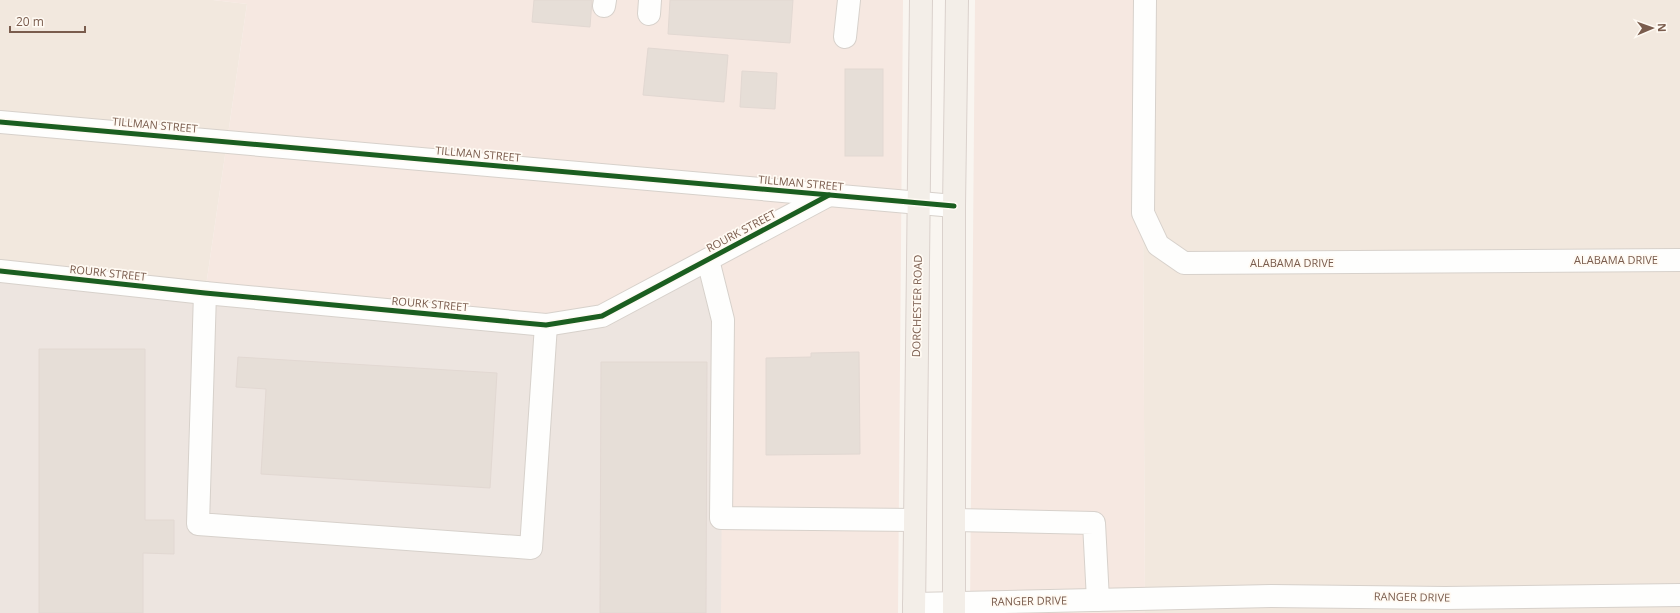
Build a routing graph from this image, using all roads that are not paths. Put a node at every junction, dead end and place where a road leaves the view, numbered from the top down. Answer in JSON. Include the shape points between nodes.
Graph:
{"nodes":[{"id":1,"x":849,"y":0,"type":"edge"},
{"id":2,"x":921,"y":0,"type":"edge"},
{"id":3,"x":957,"y":0,"type":"edge"},
{"id":4,"x":1145,"y":0,"type":"edge"},
{"id":5,"x":845,"y":37,"type":"dead end"},
{"id":6,"x":0,"y":122,"type":"edge"},
{"id":7,"x":830,"y":195,"type":"junction"},
{"id":8,"x":918,"y":202,"type":"junction"},
{"id":9,"x":954,"y":206,"type":"junction"},
{"id":10,"x":708,"y":260,"type":"junction"},
{"id":11,"x":1680,"y":260,"type":"edge"},
{"id":12,"x":0,"y":271,"type":"edge"},
{"id":13,"x":205,"y":293,"type":"junction"},
{"id":14,"x":546,"y":325,"type":"junction"},
{"id":15,"x":915,"y":520,"type":"junction"},
{"id":16,"x":954,"y":520,"type":"junction"},
{"id":17,"x":1680,"y":595,"type":"edge"},
{"id":18,"x":1098,"y":600,"type":"junction"},
{"id":19,"x":1444,"y":605,"type":"edge"},
{"id":20,"x":1145,"y":606,"type":"edge"},
{"id":21,"x":1013,"y":607,"type":"edge"},
{"id":22,"x":954,"y":608,"type":"edge"},
{"id":23,"x":914,"y":609,"type":"edge"}],
"edges":[{"from":1,"to":5,"type":"street"},
{"from":2,"to":8,"type":"main road","name":"DORCHESTER ROAD"},
{"from":3,"to":9,"type":"main road"},
{"from":4,"to":11,"type":"street","name":"ALABAMA DRIVE","via":[[1143,213],[1158,245],[1184,263]]},
{"from":6,"to":7,"type":"street","name":"TILLMAN STREET"},
{"from":7,"to":8,"type":"street","name":"TILLMAN STREET"},
{"from":7,"to":10,"type":"street","name":"ROURK STREET"},
{"from":8,"to":9,"type":"street","name":"TILLMAN STREET"},
{"from":8,"to":15,"type":"main road","name":"DORCHESTER ROAD"},
{"from":9,"to":16,"type":"main road"},
{"from":10,"to":14,"type":"street","name":"ROURK STREET","via":[[602,316]]},
{"from":10,"to":15,"type":"street","via":[[723,320],[721,518]]},
{"from":12,"to":13,"type":"street","name":"ROURK STREET"},
{"from":13,"to":14,"type":"street","name":"ROURK STREET"},
{"from":13,"to":14,"type":"street","via":[[198,524],[531,548]]},
{"from":15,"to":23,"type":"main road","name":"DORCHESTER ROAD"},
{"from":16,"to":18,"type":"street","via":[[1094,522]]},
{"from":16,"to":22,"type":"main road"},
{"from":17,"to":19,"type":"street","name":"RANGER DRIVE"},
{"from":18,"to":20,"type":"street","name":"RANGER DRIVE"},
{"from":18,"to":21,"type":"street","name":"RANGER DRIVE"},
{"from":19,"to":20,"type":"street","name":"RANGER DRIVE","via":[[1271,596]]},
{"from":21,"to":22,"type":"street","name":"RANGER DRIVE"},
{"from":22,"to":23,"type":"street","name":"RANGER DRIVE"}]}
